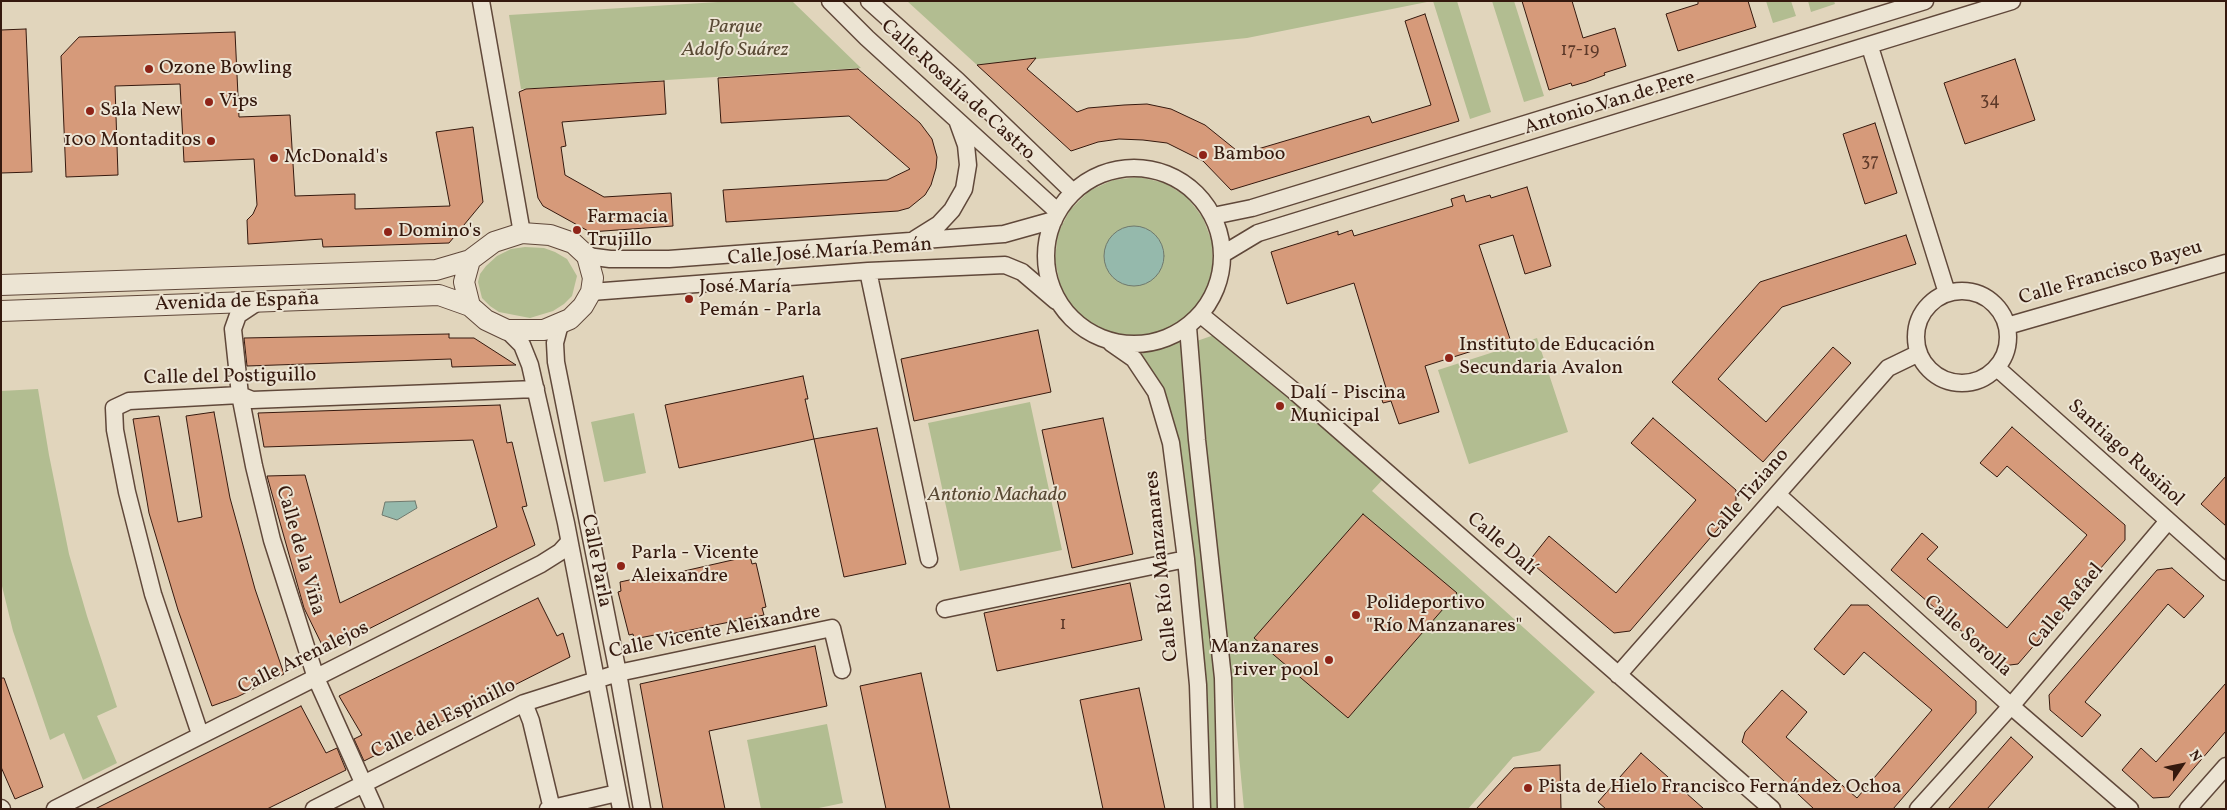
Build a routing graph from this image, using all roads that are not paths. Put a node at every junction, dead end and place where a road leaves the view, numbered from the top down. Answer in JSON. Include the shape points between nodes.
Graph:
{"nodes":[{"id":1,"x":481,"y":1,"type":"edge"},
{"id":2,"x":830,"y":1,"type":"edge"},
{"id":3,"x":869,"y":1,"type":"edge"},
{"id":4,"x":1925,"y":1,"type":"edge"},
{"id":5,"x":2012,"y":1,"type":"edge"},
{"id":6,"x":1870,"y":47,"type":"junction"},
{"id":7,"x":956,"y":118,"type":"junction"},
{"id":8,"x":1074,"y":192,"type":"junction"},
{"id":9,"x":1056,"y":216,"type":"junction"},
{"id":10,"x":1213,"y":216,"type":"junction"},
{"id":11,"x":522,"y":234,"type":"junction"},
{"id":12,"x":914,"y":240,"type":"junction"},
{"id":13,"x":1223,"y":254,"type":"junction"},
{"id":14,"x":587,"y":256,"type":"junction"},
{"id":15,"x":470,"y":260,"type":"junction"},
{"id":16,"x":2226,"y":263,"type":"edge"},
{"id":17,"x":868,"y":271,"type":"junction"},
{"id":18,"x":1,"y":285,"type":"edge"},
{"id":19,"x":591,"y":292,"type":"junction"},
{"id":20,"x":1947,"y":293,"type":"junction"},
{"id":21,"x":256,"y":303,"type":"junction"},
{"id":22,"x":1059,"y":303,"type":"junction"},
{"id":23,"x":470,"y":306,"type":"junction"},
{"id":24,"x":1,"y":311,"type":"edge"},
{"id":25,"x":1201,"y":315,"type":"junction"},
{"id":26,"x":560,"y":324,"type":"junction"},
{"id":27,"x":2007,"y":326,"type":"junction"},
{"id":28,"x":1188,"y":327,"type":"junction"},
{"id":29,"x":507,"y":330,"type":"junction"},
{"id":30,"x":1107,"y":341,"type":"junction"},
{"id":31,"x":1919,"y":353,"type":"junction"},
{"id":32,"x":1997,"y":368,"type":"junction"},
{"id":33,"x":536,"y":389,"type":"junction"},
{"id":34,"x":240,"y":395,"type":"junction"},
{"id":35,"x":1778,"y":495,"type":"junction"},
{"id":36,"x":2168,"y":521,"type":"junction"},
{"id":37,"x":569,"y":542,"type":"junction"},
{"id":38,"x":929,"y":559,"type":"dead end"},
{"id":39,"x":1186,"y":559,"type":"junction"},
{"id":40,"x":2226,"y":572,"type":"edge"},
{"id":41,"x":946,"y":609,"type":"dead end"},
{"id":42,"x":842,"y":670,"type":"dead end"},
{"id":43,"x":618,"y":673,"type":"junction"},
{"id":44,"x":1618,"y":675,"type":"junction"},
{"id":45,"x":316,"y":678,"type":"junction"},
{"id":46,"x":596,"y":680,"type":"junction"},
{"id":47,"x":524,"y":703,"type":"junction"},
{"id":48,"x":2011,"y":706,"type":"junction"},
{"id":49,"x":200,"y":734,"type":"junction"},
{"id":50,"x":2226,"y":766,"type":"edge"},
{"id":51,"x":363,"y":784,"type":"junction"},
{"id":52,"x":619,"y":801,"type":"edge"},
{"id":53,"x":550,"y":808,"type":"edge"},
{"id":54,"x":55,"y":809,"type":"edge"},
{"id":55,"x":314,"y":809,"type":"edge"},
{"id":56,"x":375,"y":809,"type":"edge"},
{"id":57,"x":642,"y":809,"type":"edge"},
{"id":58,"x":1202,"y":809,"type":"edge"},
{"id":59,"x":1226,"y":809,"type":"edge"},
{"id":60,"x":1772,"y":809,"type":"edge"},
{"id":61,"x":1918,"y":809,"type":"edge"},
{"id":62,"x":2130,"y":809,"type":"edge"},
{"id":63,"x":2188,"y":809,"type":"edge"}],
"edges":[{"from":1,"to":11,"type":"street"},
{"from":2,"to":7,"type":"street","name":"Calle Rosalía de Castro"},
{"from":3,"to":8,"type":"street","name":"Calle Rosalía de Castro"},
{"from":4,"to":10,"type":"street","name":"Antonio Van de Pere","via":[[1252,208]]},
{"from":5,"to":6,"type":"street","name":"Antonio Van de Pere"},
{"from":6,"to":13,"type":"street","name":"Antonio Van de Pere","via":[[1258,234]]},
{"from":6,"to":20,"type":"street"},
{"from":7,"to":9,"type":"street","name":"Calle Rosalía de Castro"},
{"from":7,"to":12,"type":"street","via":[[967,152],[964,189],[939,224]]},
{"from":8,"to":9,"type":"street"},
{"from":8,"to":10,"type":"street","via":[[1094,177],[1115,170],[1151,169],[1184,183]]},
{"from":9,"to":12,"type":"street","name":"Calle José María Pemán","via":[[1004,234]]},
{"from":9,"to":22,"type":"street","via":[[1045,256],[1048,277]]},
{"from":10,"to":13,"type":"street"},
{"from":11,"to":14,"type":"street","via":[[550,235],[573,243]]},
{"from":11,"to":15,"type":"street","via":[[494,242]]},
{"from":12,"to":14,"type":"street","name":"Calle José María Pemán","via":[[669,259]]},
{"from":13,"to":25,"type":"street","via":[[1220,280]]},
{"from":14,"to":19,"type":"street","via":[[593,278]]},
{"from":15,"to":18,"type":"street","name":"Avenida de España","via":[[436,270]]},
{"from":15,"to":23,"type":"street","via":[[464,282]]},
{"from":16,"to":27,"type":"street","name":"Calle Francisco Bayeu"},
{"from":17,"to":19,"type":"street","name":"Calle José María Pemán"},
{"from":17,"to":22,"type":"street","name":"Calle José María Pemán","via":[[1004,265],[1022,272]]},
{"from":17,"to":38,"type":"street"},
{"from":19,"to":26,"type":"street","via":[[583,306]]},
{"from":20,"to":27,"type":"street","via":[[1960,290],[1976,292],[2001,311]]},
{"from":20,"to":31,"type":"street","via":[[1932,302],[1922,314],[1916,328]]},
{"from":21,"to":23,"type":"street","name":"Avenida de España","via":[[439,296]]},
{"from":21,"to":24,"type":"street","name":"Avenida de España"},
{"from":21,"to":34,"type":"street","name":"Calle de la Viña","via":[[238,315],[234,329]]},
{"from":22,"to":30,"type":"street","via":[[1086,330]]},
{"from":23,"to":29,"type":"street","via":[[486,320]]},
{"from":25,"to":28,"type":"street"},
{"from":25,"to":44,"type":"street","name":"Calle Dalí","via":[[1287,385]]},
{"from":26,"to":29,"type":"street","via":[[544,330]]},
{"from":26,"to":43,"type":"street","name":"Calle Parla","via":[[555,343],[556,362]]},
{"from":27,"to":32,"type":"street","via":[[2005,355]]},
{"from":28,"to":30,"type":"street","via":[[1148,344],[1126,345]]},
{"from":28,"to":59,"type":"street","via":[[1223,678]]},
{"from":29,"to":33,"type":"street","name":"Calle Parla","via":[[522,345]]},
{"from":30,"to":39,"type":"street","name":"Calle Río Manzanares","via":[[1134,359],[1156,392],[1171,443]]},
{"from":31,"to":32,"type":"street","via":[[1929,370],[1956,383],[1985,377]]},
{"from":31,"to":35,"type":"street","name":"Calle Tiziano","via":[[1888,368]]},
{"from":32,"to":36,"type":"street","name":"Santiago Rusiñol"},
{"from":33,"to":34,"type":"street","name":"Calle del Postiguillo","via":[[252,400]]},
{"from":33,"to":37,"type":"street","name":"Calle Parla"},
{"from":34,"to":45,"type":"street","name":"Calle de la Viña","via":[[247,439],[272,540]]},
{"from":34,"to":49,"type":"street","name":"Calle del Postiguillo","via":[[129,401],[114,408],[127,492],[154,594]]},
{"from":35,"to":44,"type":"street","name":"Calle Tiziano"},
{"from":35,"to":48,"type":"street","name":"Calle Sorolla"},
{"from":36,"to":40,"type":"street","name":"Santiago Rusiñol"},
{"from":36,"to":48,"type":"street","name":"Calle Rafael"},
{"from":37,"to":45,"type":"street","name":"Calle Arenalejos","via":[[541,564]]},
{"from":37,"to":46,"type":"street","name":"Calle Parla"},
{"from":39,"to":41,"type":"street"},
{"from":39,"to":58,"type":"street","name":"Calle Río Manzanares","via":[[1198,685]]},
{"from":42,"to":43,"type":"street","name":"Calle Vicente Aleixandre","via":[[832,628]]},
{"from":43,"to":46,"type":"street","name":"Calle Vicente Aleixandre"},
{"from":43,"to":57,"type":"street","name":"Calle Parla"},
{"from":44,"to":60,"type":"street","name":"Calle Dalí"},
{"from":45,"to":49,"type":"street","name":"Calle Arenalejos"},
{"from":45,"to":51,"type":"street","name":"Calle de la Viña"},
{"from":46,"to":47,"type":"street","name":"Calle del Espinillo"},
{"from":46,"to":52,"type":"street","name":"Calle Parla"},
{"from":47,"to":51,"type":"street","name":"Calle del Espinillo"},
{"from":47,"to":53,"type":"street"},
{"from":48,"to":61,"type":"street","name":"Calle Rafael"},
{"from":48,"to":62,"type":"street","name":"Calle Sorolla"},
{"from":49,"to":54,"type":"street","name":"Calle Arenalejos"},
{"from":50,"to":63,"type":"street"},
{"from":51,"to":55,"type":"street","name":"Calle del Espinillo"},
{"from":51,"to":56,"type":"street","name":"Calle de la Viña"},
{"from":52,"to":53,"type":"street"}]}
